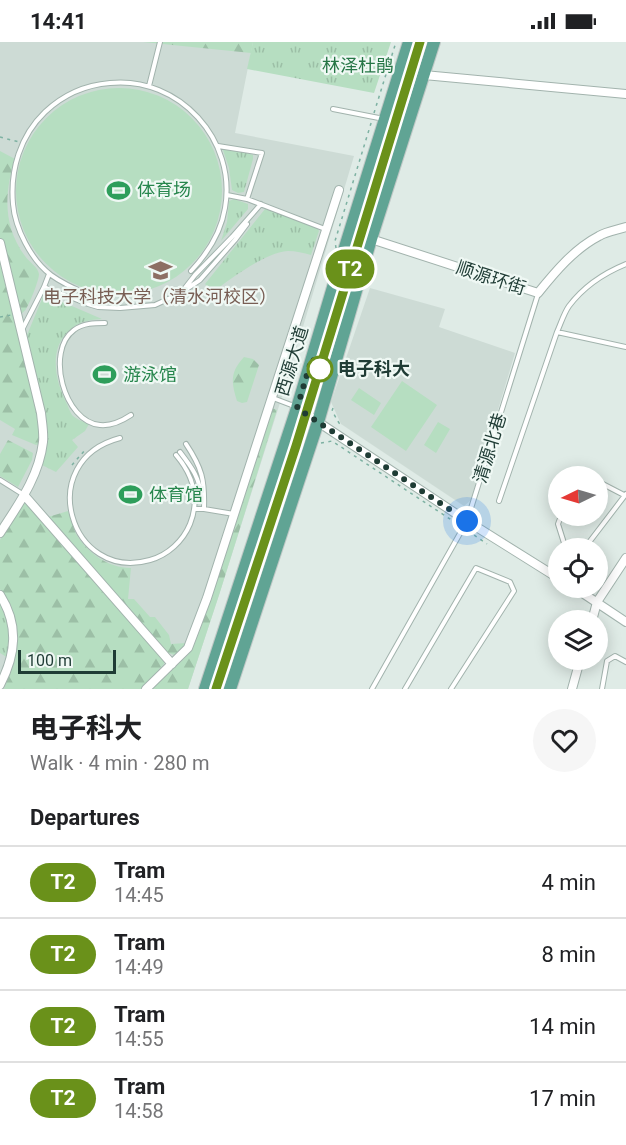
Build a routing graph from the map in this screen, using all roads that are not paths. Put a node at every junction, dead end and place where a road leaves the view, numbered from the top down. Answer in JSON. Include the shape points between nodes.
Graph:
{"nodes":[{"id":1,"x":160,"y":42,"type":"edge"},
{"id":2,"x":409,"y":42,"type":"edge"},
{"id":3,"x":434,"y":42,"type":"edge"},
{"id":4,"x":424,"y":75,"type":"junction"},
{"id":5,"x":149,"y":86,"type":"junction"},
{"id":6,"x":626,"y":94,"type":"edge"},
{"id":7,"x":333,"y":109,"type":"dead end"},
{"id":8,"x":379,"y":118,"type":"junction"},
{"id":9,"x":217,"y":146,"type":"junction"},
{"id":10,"x":339,"y":190,"type":"dead end"},
{"id":11,"x":227,"y":195,"type":"junction"},
{"id":12,"x":247,"y":199,"type":"junction"},
{"id":13,"x":261,"y":204,"type":"junction"},
{"id":14,"x":626,"y":227,"type":"edge"},
{"id":15,"x":326,"y":230,"type":"junction"},
{"id":16,"x":371,"y":239,"type":"junction"},
{"id":17,"x":0,"y":243,"type":"edge"},
{"id":18,"x":626,"y":264,"type":"edge"},
{"id":19,"x":191,"y":271,"type":"dead end"},
{"id":20,"x":49,"y":274,"type":"junction"},
{"id":21,"x":44,"y":287,"type":"junction"},
{"id":22,"x":538,"y":293,"type":"junction"},
{"id":23,"x":87,"y":294,"type":"dead end"},
{"id":24,"x":105,"y":323,"type":"dead end"},
{"id":25,"x":21,"y":330,"type":"junction"},
{"id":26,"x":557,"y":332,"type":"junction"},
{"id":27,"x":626,"y":347,"type":"edge"},
{"id":28,"x":271,"y":398,"type":"junction"},
{"id":29,"x":297,"y":408,"type":"junction"},
{"id":30,"x":131,"y":415,"type":"dead end"},
{"id":31,"x":318,"y":422,"type":"junction"},
{"id":32,"x":117,"y":438,"type":"dead end"},
{"id":33,"x":186,"y":444,"type":"dead end"},
{"id":34,"x":0,"y":480,"type":"edge"},
{"id":35,"x":608,"y":486,"type":"edge"},
{"id":36,"x":24,"y":495,"type":"junction"},
{"id":37,"x":625,"y":495,"type":"edge"},
{"id":38,"x":499,"y":501,"type":"dead end"},
{"id":39,"x":194,"y":509,"type":"junction"},
{"id":40,"x":204,"y":509,"type":"junction"},
{"id":41,"x":234,"y":514,"type":"junction"},
{"id":42,"x":465,"y":524,"type":"junction"},
{"id":43,"x":0,"y":533,"type":"edge"},
{"id":44,"x":592,"y":538,"type":"edge"},
{"id":45,"x":626,"y":558,"type":"edge"},
{"id":46,"x":548,"y":572,"type":"edge"},
{"id":47,"x":0,"y":595,"type":"edge"},
{"id":48,"x":591,"y":598,"type":"edge"},
{"id":49,"x":597,"y":602,"type":"junction"},
{"id":50,"x":595,"y":610,"type":"edge"},
{"id":51,"x":626,"y":621,"type":"edge"},
{"id":52,"x":626,"y":662,"type":"edge"},
{"id":53,"x":172,"y":664,"type":"junction"},
{"id":54,"x":577,"y":670,"type":"edge"},
{"id":55,"x":0,"y":685,"type":"edge"},
{"id":56,"x":146,"y":689,"type":"edge"},
{"id":57,"x":205,"y":689,"type":"edge"},
{"id":58,"x":231,"y":689,"type":"edge"},
{"id":59,"x":372,"y":689,"type":"edge"},
{"id":60,"x":405,"y":689,"type":"edge"},
{"id":61,"x":451,"y":689,"type":"edge"},
{"id":62,"x":572,"y":689,"type":"edge"},
{"id":63,"x":602,"y":689,"type":"edge"}],
"edges":[{"from":1,"to":5,"type":"lane"},
{"from":2,"to":8,"type":"main road","name":"西源大道"},
{"from":3,"to":4,"type":"main road"},
{"from":4,"to":6,"type":"street"},
{"from":4,"to":16,"type":"main road"},
{"from":5,"to":9,"type":"lane","via":[[189,108],[206,126]]},
{"from":5,"to":20,"type":"lane","via":[[114,82],[80,89],[50,107],[23,142],[13,172],[13,208],[25,242]]},
{"from":7,"to":8,"type":"lane"},
{"from":8,"to":29,"type":"main road","name":"西源大道"},
{"from":9,"to":11,"type":"lane"},
{"from":9,"to":12,"type":"lane","via":[[262,153]]},
{"from":10,"to":15,"type":"street"},
{"from":11,"to":12,"type":"lane"},
{"from":11,"to":19,"type":"lane","via":[[219,230],[208,252]]},
{"from":12,"to":13,"type":"lane"},
{"from":13,"to":15,"type":"lane"},
{"from":13,"to":21,"type":"lane","via":[[181,293],[155,305],[98,307]]},
{"from":14,"to":22,"type":"street","name":"顺源环街","via":[[600,235],[577,251]]},
{"from":15,"to":28,"type":"street"},
{"from":16,"to":22,"type":"street","name":"顺源环街"},
{"from":16,"to":31,"type":"main road"},
{"from":17,"to":25,"type":"street"},
{"from":18,"to":26,"type":"lane","via":[[598,277],[586,288],[569,306]]},
{"from":20,"to":21,"type":"lane"},
{"from":20,"to":23,"type":"lane"},
{"from":21,"to":25,"type":"lane"},
{"from":22,"to":42,"type":"lane","name":"清源北巷"},
{"from":24,"to":30,"type":"lane","via":[[85,325],[66,337],[60,356],[66,395],[78,415],[93,424],[113,424]]},
{"from":25,"to":36,"type":"street","via":[[41,413],[43,440],[39,462]]},
{"from":26,"to":27,"type":"lane"},
{"from":26,"to":38,"type":"lane"},
{"from":28,"to":29,"type":"lane"},
{"from":28,"to":41,"type":"street"},
{"from":29,"to":31,"type":"street"},
{"from":29,"to":57,"type":"main road","name":"西源大道"},
{"from":31,"to":42,"type":"street"},
{"from":31,"to":58,"type":"main road"},
{"from":32,"to":39,"type":"lane","via":[[87,456],[71,486],[73,520],[93,549],[125,562],[154,559],[183,537]]},
{"from":33,"to":40,"type":"lane","via":[[202,473]]},
{"from":34,"to":36,"type":"lane"},
{"from":35,"to":37,"type":"lane"},
{"from":36,"to":43,"type":"street"},
{"from":36,"to":53,"type":"street"},
{"from":37,"to":44,"type":"lane"},
{"from":39,"to":40,"type":"lane"},
{"from":39,"to":40,"type":"lane","via":[[191,480],[178,453],[195,471]]},
{"from":40,"to":41,"type":"lane"},
{"from":41,"to":53,"type":"street","via":[[193,637]]},
{"from":42,"to":46,"type":"street"},
{"from":42,"to":59,"type":"lane","name":"清源北巷"},
{"from":45,"to":49,"type":"street"},
{"from":47,"to":55,"type":"street","via":[[10,616],[13,639],[10,663]]},
{"from":48,"to":49,"type":"street"},
{"from":49,"to":50,"type":"street"},
{"from":49,"to":51,"type":"street"},
{"from":52,"to":63,"type":"lane","via":[[615,656],[607,661]]},
{"from":53,"to":56,"type":"street"},
{"from":54,"to":62,"type":"street"},
{"from":60,"to":61,"type":"lane","via":[[476,568],[510,582],[514,591]]}]}
